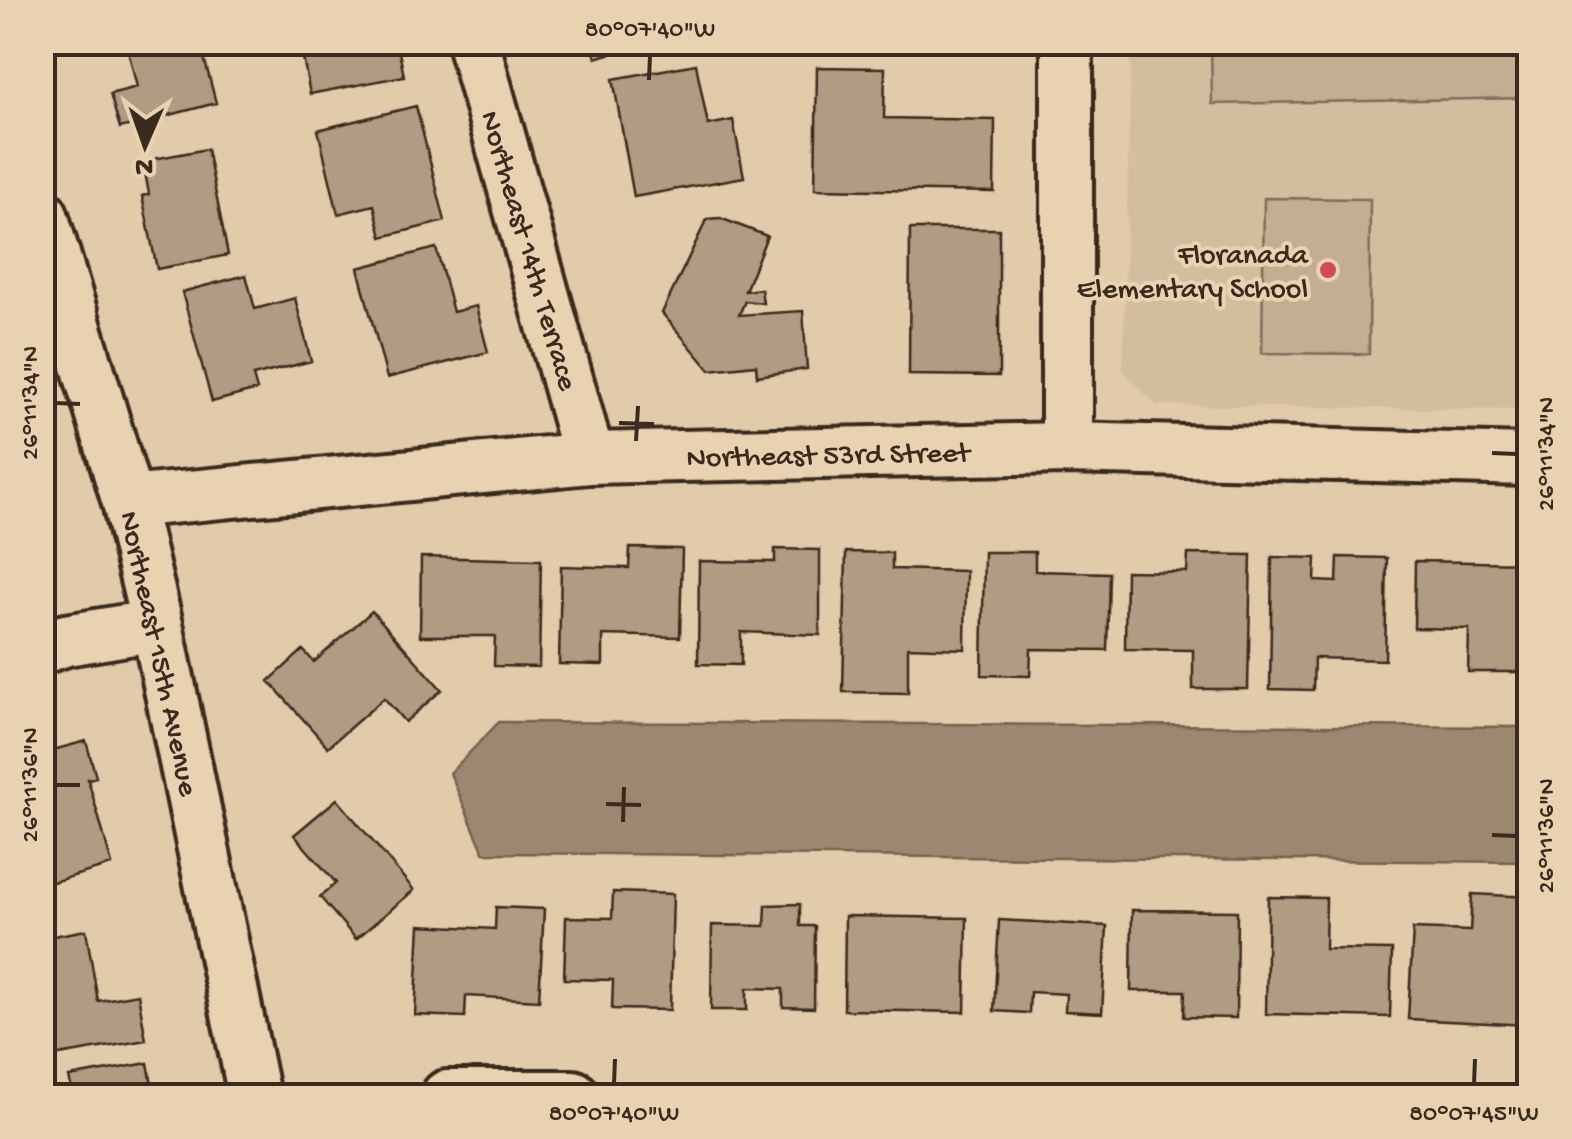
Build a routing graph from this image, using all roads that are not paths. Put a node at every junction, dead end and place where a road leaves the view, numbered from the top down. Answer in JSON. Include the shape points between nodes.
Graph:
{"nodes":[{"id":1,"x":473,"y":42,"type":"edge"},
{"id":2,"x":1067,"y":42,"type":"edge"},
{"id":3,"x":42,"y":215,"type":"edge"},
{"id":4,"x":1067,"y":448,"type":"junction"},
{"id":5,"x":589,"y":458,"type":"junction"},
{"id":6,"x":1530,"y":460,"type":"edge"},
{"id":7,"x":128,"y":502,"type":"junction"},
{"id":8,"x":158,"y":625,"type":"junction"},
{"id":9,"x":42,"y":648,"type":"edge"},
{"id":10,"x":254,"y":1096,"type":"edge"},
{"id":11,"x":447,"y":1096,"type":"edge"},
{"id":12,"x":573,"y":1096,"type":"edge"}],
"edges":[{"from":1,"to":5,"type":"street","name":"Northeast 14th Terrace"},
{"from":2,"to":4,"type":"street"},
{"from":3,"to":7,"type":"street","name":"Northeast 15th Avenue"},
{"from":4,"to":5,"type":"street","name":"Northeast 53rd Street"},
{"from":4,"to":6,"type":"street","name":"Northeast 53rd Street"},
{"from":5,"to":7,"type":"street","name":"Northeast 53rd Street"},
{"from":7,"to":8,"type":"street","name":"Northeast 15th Avenue"},
{"from":8,"to":9,"type":"street"},
{"from":8,"to":10,"type":"street","name":"Northeast 15th Avenue"},
{"from":11,"to":12,"type":"street"}]}
